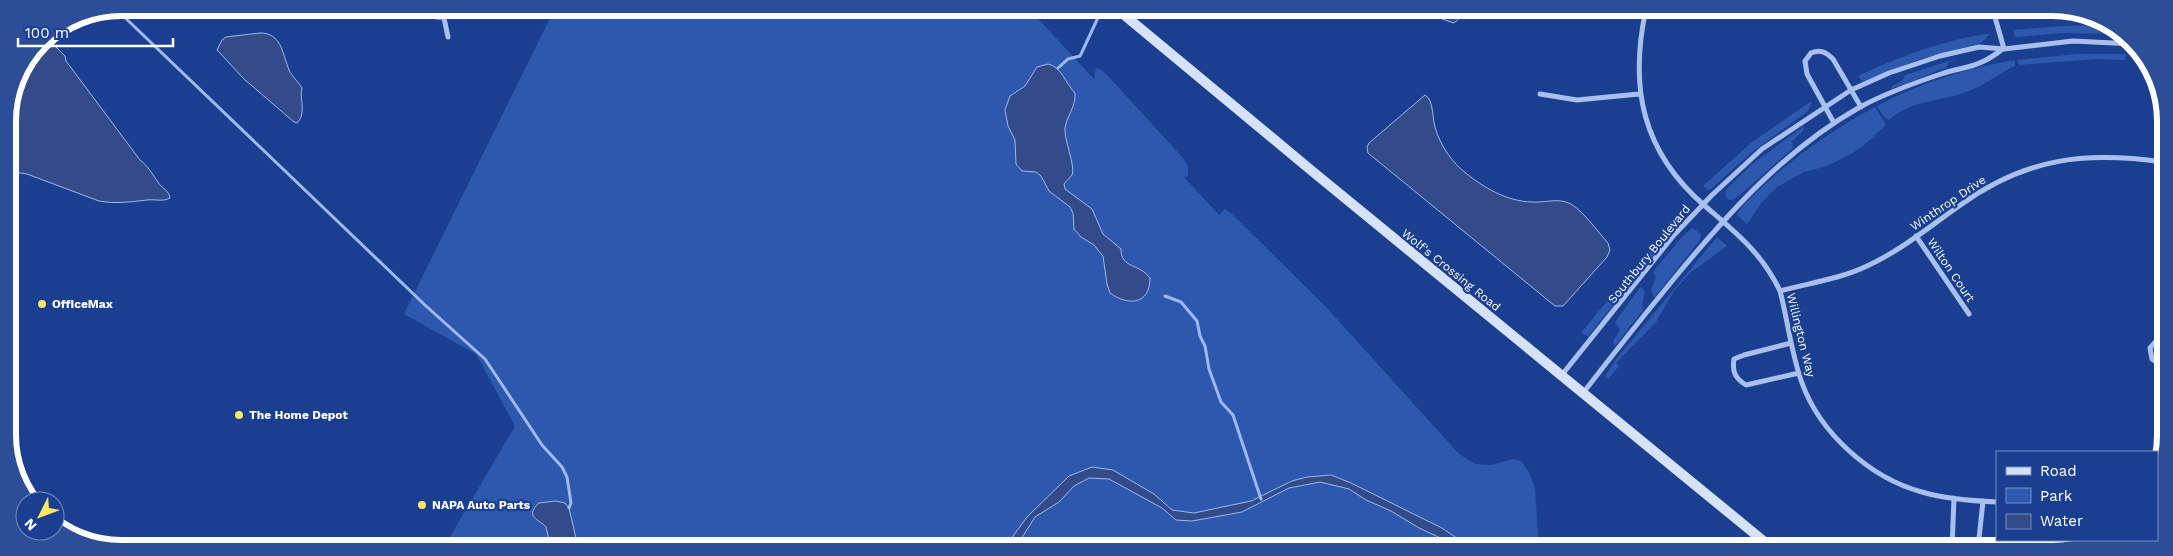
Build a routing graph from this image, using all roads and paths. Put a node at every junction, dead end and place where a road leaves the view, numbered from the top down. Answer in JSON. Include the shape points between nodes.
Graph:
{"nodes":[{"id":1,"x":425,"y":16,"type":"edge"},
{"id":2,"x":448,"y":16,"type":"edge"},
{"id":3,"x":1125,"y":16,"type":"edge"},
{"id":4,"x":1645,"y":16,"type":"edge"},
{"id":5,"x":1995,"y":16,"type":"edge"},
{"id":6,"x":444,"y":18,"type":"junction"},
{"id":7,"x":448,"y":37,"type":"dead end"},
{"id":8,"x":2122,"y":43,"type":"edge"},
{"id":9,"x":2004,"y":49,"type":"junction"},
{"id":10,"x":1851,"y":90,"type":"junction"},
{"id":11,"x":1540,"y":94,"type":"dead end"},
{"id":12,"x":1639,"y":94,"type":"junction"},
{"id":13,"x":1824,"y":106,"type":"junction"},
{"id":14,"x":1861,"y":107,"type":"junction"},
{"id":15,"x":1834,"y":123,"type":"junction"},
{"id":16,"x":2157,"y":161,"type":"edge"},
{"id":17,"x":1703,"y":205,"type":"junction"},
{"id":18,"x":1722,"y":221,"type":"junction"},
{"id":19,"x":1916,"y":236,"type":"junction"},
{"id":20,"x":1780,"y":291,"type":"junction"},
{"id":21,"x":1969,"y":314,"type":"dead end"},
{"id":22,"x":2157,"y":340,"type":"edge"},
{"id":23,"x":1791,"y":343,"type":"junction"},
{"id":24,"x":2157,"y":363,"type":"edge"},
{"id":25,"x":1798,"y":373,"type":"junction"},
{"id":26,"x":1560,"y":376,"type":"junction"},
{"id":27,"x":1582,"y":394,"type":"junction"},
{"id":28,"x":1954,"y":498,"type":"junction"},
{"id":29,"x":1983,"y":502,"type":"junction"},
{"id":30,"x":1996,"y":502,"type":"edge"},
{"id":31,"x":1762,"y":540,"type":"edge"},
{"id":32,"x":1952,"y":540,"type":"edge"},
{"id":33,"x":1979,"y":540,"type":"edge"}],
"edges":[{"from":1,"to":6,"type":"street"},
{"from":2,"to":6,"type":"street"},
{"from":3,"to":26,"type":"main road","name":"Wolf's Crossing Road"},
{"from":4,"to":12,"type":"street","name":"Willington Way","via":[[1638,52]]},
{"from":5,"to":9,"type":"street"},
{"from":6,"to":7,"type":"street"},
{"from":8,"to":9,"type":"street","name":"Southbury Boulevard","via":[[2073,41]]},
{"from":9,"to":10,"type":"street","name":"Southbury Boulevard","via":[[1980,47],[1940,56]]},
{"from":9,"to":14,"type":"street","name":"Southbury Boulevard","via":[[1983,62],[1904,87]]},
{"from":10,"to":13,"type":"street","name":"Southbury Boulevard"},
{"from":10,"to":13,"type":"street","via":[[1828,54],[1822,51],[1811,53],[1805,61],[1805,68]]},
{"from":10,"to":14,"type":"street"},
{"from":11,"to":12,"type":"street","via":[[1577,100]]},
{"from":12,"to":17,"type":"street","name":"Willington Way","via":[[1659,151]]},
{"from":13,"to":15,"type":"street"},
{"from":13,"to":17,"type":"street","name":"Southbury Boulevard","via":[[1762,149]]},
{"from":14,"to":15,"type":"street","name":"Southbury Boulevard"},
{"from":15,"to":18,"type":"street","name":"Southbury Boulevard","via":[[1772,171]]},
{"from":16,"to":19,"type":"street","name":"Winthrop Drive","via":[[2123,156],[2077,158],[2040,165],[1994,183]]},
{"from":17,"to":18,"type":"street","name":"Willington Way"},
{"from":17,"to":26,"type":"street","name":"Southbury Boulevard","via":[[1674,235]]},
{"from":18,"to":20,"type":"street","name":"Willington Way","via":[[1765,263]]},
{"from":18,"to":27,"type":"street","name":"Southbury Boulevard"},
{"from":19,"to":20,"type":"street","name":"Winthrop Drive","via":[[1867,266]]},
{"from":19,"to":21,"type":"street","name":"Wilton Court"},
{"from":20,"to":23,"type":"street","name":"Willington Way"},
{"from":22,"to":24,"type":"street","via":[[2150,348],[2152,359]]},
{"from":23,"to":25,"type":"street","name":"Willington Way"},
{"from":23,"to":25,"type":"street","via":[[1734,359],[1733,370],[1737,379],[1746,385]]},
{"from":25,"to":28,"type":"street","name":"Willington Way","via":[[1826,425],[1839,442],[1863,462],[1894,482],[1919,492]]},
{"from":26,"to":27,"type":"main road","name":"Wolf's Crossing Road"},
{"from":27,"to":31,"type":"main road","name":"Wolf's Crossing Road"},
{"from":28,"to":29,"type":"street","name":"Willington Way"},
{"from":28,"to":32,"type":"street"},
{"from":29,"to":30,"type":"street","name":"Willington Way"},
{"from":29,"to":33,"type":"street"}]}
